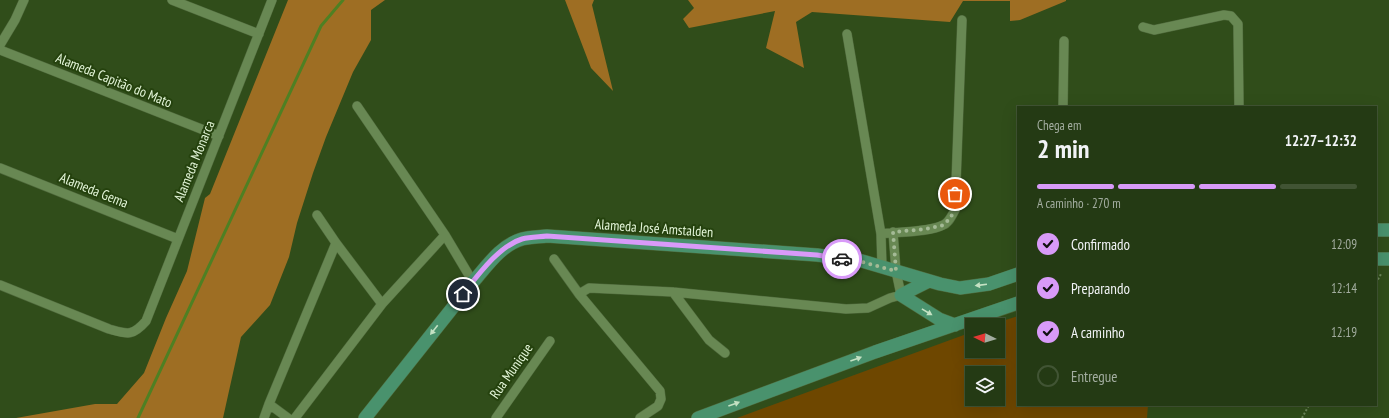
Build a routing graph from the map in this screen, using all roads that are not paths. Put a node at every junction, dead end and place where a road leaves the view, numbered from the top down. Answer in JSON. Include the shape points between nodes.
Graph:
{"nodes":[{"id":1,"x":24,"y":0,"type":"edge"},
{"id":2,"x":172,"y":0,"type":"edge"},
{"id":3,"x":272,"y":0,"type":"edge"},
{"id":4,"x":962,"y":20,"type":"dead end"},
{"id":5,"x":1143,"y":27,"type":"dead end"},
{"id":6,"x":0,"y":28,"type":"edge"},
{"id":7,"x":259,"y":34,"type":"junction"},
{"id":8,"x":847,"y":34,"type":"dead end"},
{"id":9,"x":5,"y":36,"type":"junction"},
{"id":10,"x":1064,"y":41,"type":"dead end"},
{"id":11,"x":0,"y":45,"type":"edge"},
{"id":12,"x":0,"y":50,"type":"edge"},
{"id":13,"x":356,"y":106,"type":"dead end"},
{"id":14,"x":1063,"y":106,"type":"edge"},
{"id":15,"x":1239,"y":106,"type":"edge"},
{"id":16,"x":219,"y":136,"type":"junction"},
{"id":17,"x":0,"y":168,"type":"edge"},
{"id":18,"x":317,"y":215,"type":"dead end"},
{"id":19,"x":1377,"y":230,"type":"edge"},
{"id":20,"x":1389,"y":230,"type":"edge"},
{"id":21,"x":893,"y":232,"type":"junction"},
{"id":22,"x":881,"y":234,"type":"junction"},
{"id":23,"x":445,"y":235,"type":"junction"},
{"id":24,"x":178,"y":239,"type":"junction"},
{"id":25,"x":336,"y":243,"type":"junction"},
{"id":26,"x":554,"y":259,"type":"dead end"},
{"id":27,"x":1377,"y":259,"type":"edge"},
{"id":28,"x":1389,"y":259,"type":"edge"},
{"id":29,"x":882,"y":267,"type":"junction"},
{"id":30,"x":896,"y":271,"type":"junction"},
{"id":31,"x":1017,"y":274,"type":"edge"},
{"id":32,"x":929,"y":280,"type":"junction"},
{"id":33,"x":473,"y":282,"type":"junction"},
{"id":34,"x":0,"y":285,"type":"edge"},
{"id":35,"x":673,"y":292,"type":"junction"},
{"id":36,"x":579,"y":294,"type":"junction"},
{"id":37,"x":901,"y":295,"type":"junction"},
{"id":38,"x":1017,"y":302,"type":"edge"},
{"id":39,"x":382,"y":304,"type":"junction"},
{"id":40,"x":955,"y":325,"type":"junction"},
{"id":41,"x":550,"y":341,"type":"dead end"},
{"id":42,"x":725,"y":353,"type":"dead end"},
{"id":43,"x":269,"y":404,"type":"junction"},
{"id":44,"x":264,"y":418,"type":"edge"},
{"id":45,"x":288,"y":418,"type":"edge"},
{"id":46,"x":295,"y":418,"type":"edge"},
{"id":47,"x":365,"y":418,"type":"edge"},
{"id":48,"x":496,"y":418,"type":"edge"},
{"id":49,"x":640,"y":418,"type":"edge"},
{"id":50,"x":698,"y":418,"type":"edge"}],
"edges":[{"from":1,"to":9,"type":"street"},
{"from":2,"to":7,"type":"street"},
{"from":3,"to":7,"type":"street","name":"Alameda Monarca"},
{"from":4,"to":21,"type":"street","via":[[955,210],[944,225]]},
{"from":5,"to":15,"type":"street","via":[[1154,30],[1224,15],[1231,16],[1238,24]]},
{"from":6,"to":9,"type":"street"},
{"from":7,"to":16,"type":"street","name":"Alameda Monarca"},
{"from":8,"to":22,"type":"street"},
{"from":9,"to":11,"type":"street"},
{"from":10,"to":14,"type":"street"},
{"from":12,"to":16,"type":"street","name":"Alameda Capitão do Mato"},
{"from":13,"to":23,"type":"street"},
{"from":16,"to":24,"type":"street","name":"Alameda Monarca"},
{"from":17,"to":24,"type":"street","name":"Alameda Gema"},
{"from":18,"to":25,"type":"street"},
{"from":19,"to":20,"type":"street"},
{"from":21,"to":22,"type":"street"},
{"from":21,"to":30,"type":"street"},
{"from":22,"to":29,"type":"street"},
{"from":23,"to":33,"type":"street"},
{"from":23,"to":39,"type":"street"},
{"from":24,"to":34,"type":"street","name":"Alameda Monarca","via":[[146,321],[137,330],[126,334]]},
{"from":25,"to":39,"type":"street"},
{"from":25,"to":43,"type":"street"},
{"from":26,"to":36,"type":"street"},
{"from":27,"to":28,"type":"street"},
{"from":29,"to":30,"type":"street","name":"Alameda José Amstalden"},
{"from":29,"to":33,"type":"street","name":"Alameda José Amstalden","via":[[817,255],[547,236],[522,239],[506,247]]},
{"from":30,"to":32,"type":"street","name":"Alameda José Amstalden"},
{"from":30,"to":37,"type":"street"},
{"from":31,"to":32,"type":"street","name":"Alameda José Amstalden","one_way":true,"via":[[989,284],[960,288]]},
{"from":32,"to":37,"type":"street"},
{"from":33,"to":47,"type":"street","name":"Alameda José Amstalden","one_way":true},
{"from":35,"to":36,"type":"street","via":[[590,288]]},
{"from":35,"to":37,"type":"street","via":[[846,309],[868,308]]},
{"from":35,"to":42,"type":"street","via":[[710,340]]},
{"from":36,"to":49,"type":"street","via":[[660,391],[662,399],[658,406]]},
{"from":37,"to":40,"type":"street","one_way":true},
{"from":38,"to":40,"type":"street"},
{"from":39,"to":46,"type":"street"},
{"from":50,"to":40,"type":"street","one_way":true,"via":[[874,352]]},
{"from":41,"to":48,"type":"street","name":"Rua Munique"},
{"from":43,"to":44,"type":"street"},
{"from":43,"to":45,"type":"street"}]}
